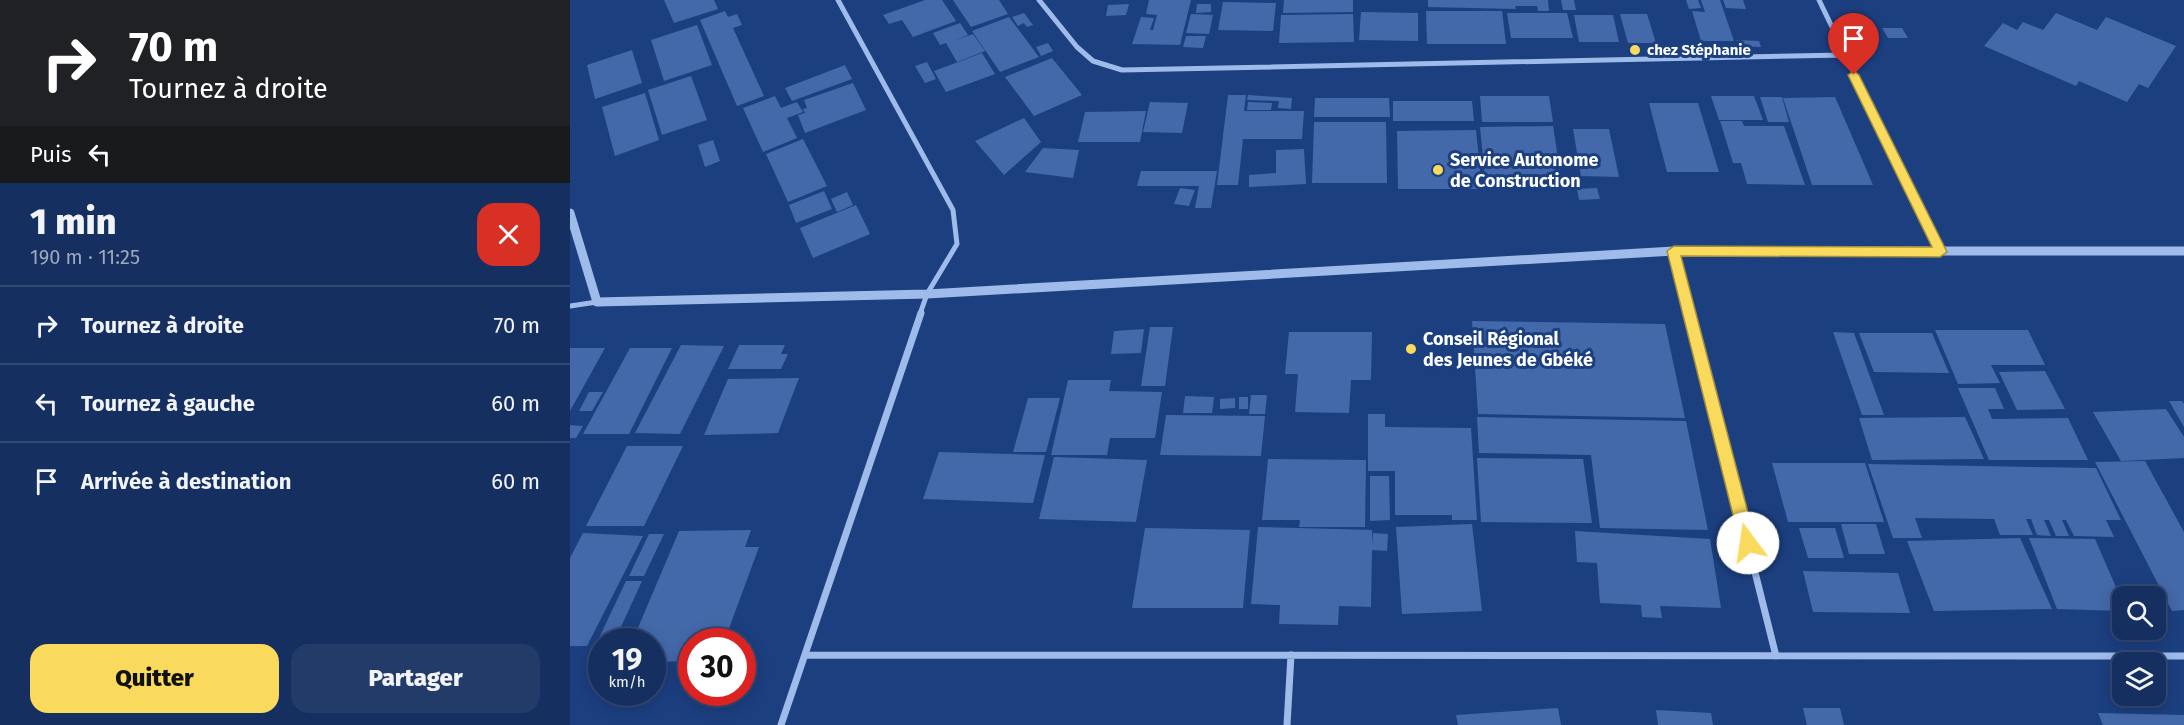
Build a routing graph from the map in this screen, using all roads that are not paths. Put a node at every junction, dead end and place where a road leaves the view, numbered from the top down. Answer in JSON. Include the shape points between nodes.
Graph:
{"nodes":[{"id":1,"x":838,"y":0,"type":"edge"},
{"id":2,"x":1039,"y":0,"type":"edge"},
{"id":3,"x":1819,"y":0,"type":"edge"},
{"id":4,"x":1844,"y":55,"type":"junction"},
{"id":5,"x":570,"y":213,"type":"edge"},
{"id":6,"x":2184,"y":250,"type":"edge"},
{"id":7,"x":1674,"y":251,"type":"junction"},
{"id":8,"x":1940,"y":252,"type":"junction"},
{"id":9,"x":927,"y":294,"type":"junction"},
{"id":10,"x":597,"y":302,"type":"junction"},
{"id":11,"x":570,"y":306,"type":"edge"},
{"id":12,"x":805,"y":655,"type":"junction"},
{"id":13,"x":1291,"y":655,"type":"junction"},
{"id":14,"x":1776,"y":656,"type":"junction"},
{"id":15,"x":2184,"y":656,"type":"edge"},
{"id":16,"x":781,"y":725,"type":"edge"},
{"id":17,"x":1287,"y":725,"type":"edge"}],
"edges":[{"from":1,"to":9,"type":"street","via":[[953,210],[957,243]]},
{"from":2,"to":4,"type":"street","via":[[1093,61],[1122,70]]},
{"from":3,"to":4,"type":"street"},
{"from":4,"to":8,"type":"street"},
{"from":5,"to":10,"type":"street"},
{"from":6,"to":8,"type":"street"},
{"from":7,"to":8,"type":"street"},
{"from":7,"to":9,"type":"street"},
{"from":7,"to":14,"type":"street"},
{"from":9,"to":10,"type":"street"},
{"from":9,"to":12,"type":"street"},
{"from":10,"to":11,"type":"street"},
{"from":12,"to":13,"type":"street"},
{"from":12,"to":16,"type":"street"},
{"from":13,"to":14,"type":"street"},
{"from":13,"to":17,"type":"street"},
{"from":14,"to":15,"type":"street"}]}
